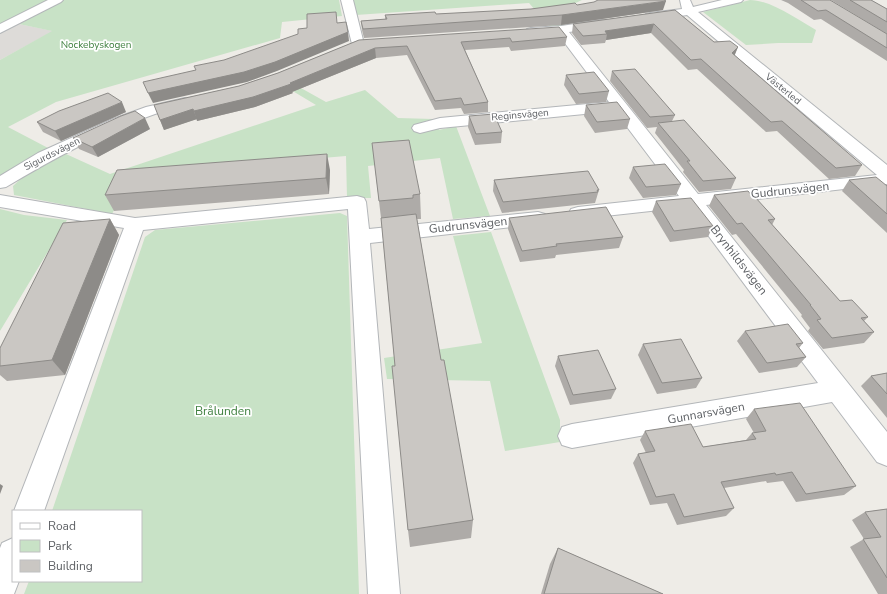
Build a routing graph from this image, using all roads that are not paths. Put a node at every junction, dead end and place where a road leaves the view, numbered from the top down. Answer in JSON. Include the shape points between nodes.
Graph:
{"nodes":[{"id":1,"x":57,"y":0,"type":"edge"},
{"id":2,"x":347,"y":0,"type":"edge"},
{"id":3,"x":737,"y":0,"type":"edge"},
{"id":4,"x":687,"y":6,"type":"edge"},
{"id":5,"x":636,"y":19,"type":"edge"},
{"id":6,"x":613,"y":22,"type":"edge"},
{"id":7,"x":0,"y":29,"type":"edge"},
{"id":8,"x":561,"y":30,"type":"junction"},
{"id":9,"x":514,"y":33,"type":"edge"},
{"id":10,"x":374,"y":43,"type":"edge"},
{"id":11,"x":358,"y":44,"type":"junction"},
{"id":12,"x":344,"y":50,"type":"edge"},
{"id":13,"x":197,"y":100,"type":"edge"},
{"id":14,"x":620,"y":106,"type":"junction"},
{"id":15,"x":420,"y":128,"type":"dead end"},
{"id":16,"x":887,"y":174,"type":"edge"},
{"id":17,"x":887,"y":179,"type":"edge"},
{"id":18,"x":0,"y":183,"type":"edge"},
{"id":19,"x":0,"y":201,"type":"edge"},
{"id":20,"x":693,"y":201,"type":"junction"},
{"id":21,"x":135,"y":224,"type":"junction"},
{"id":22,"x":360,"y":237,"type":"junction"},
{"id":23,"x":840,"y":390,"type":"junction"},
{"id":24,"x":572,"y":436,"type":"dead end"},
{"id":25,"x":887,"y":453,"type":"edge"},
{"id":26,"x":29,"y":510,"type":"edge"},
{"id":27,"x":12,"y":557,"type":"edge"},
{"id":28,"x":0,"y":589,"type":"edge"},
{"id":29,"x":384,"y":594,"type":"edge"}],
"edges":[{"from":1,"to":7,"type":"street"},
{"from":2,"to":11,"type":"street"},
{"from":3,"to":4,"type":"street"},
{"from":4,"to":5,"type":"street"},
{"from":4,"to":16,"type":"street","name":"Västerled"},
{"from":6,"to":8,"type":"street"},
{"from":8,"to":9,"type":"street"},
{"from":8,"to":14,"type":"street","name":"Brynhildsvägen"},
{"from":10,"to":11,"type":"street"},
{"from":11,"to":12,"type":"street"},
{"from":13,"to":18,"type":"street","name":"Sigurdsvägen","via":[[151,110],[119,122],[44,157]]},
{"from":14,"to":15,"type":"street","name":"Reginsvägen","via":[[440,123]]},
{"from":14,"to":20,"type":"street","name":"Brynhildsvägen"},
{"from":17,"to":20,"type":"street","name":"Gudrunsvägen"},
{"from":19,"to":21,"type":"street"},
{"from":20,"to":22,"type":"street","name":"Gudrunsvägen"},
{"from":20,"to":23,"type":"street","name":"Brynhildsvägen"},
{"from":21,"to":22,"type":"street","via":[[357,202]]},
{"from":21,"to":26,"type":"street"},
{"from":22,"to":29,"type":"street"},
{"from":23,"to":24,"type":"street","name":"Gunnarsvägen"},
{"from":23,"to":25,"type":"street","name":"Brynhildsvägen"},
{"from":27,"to":28,"type":"street"}]}
